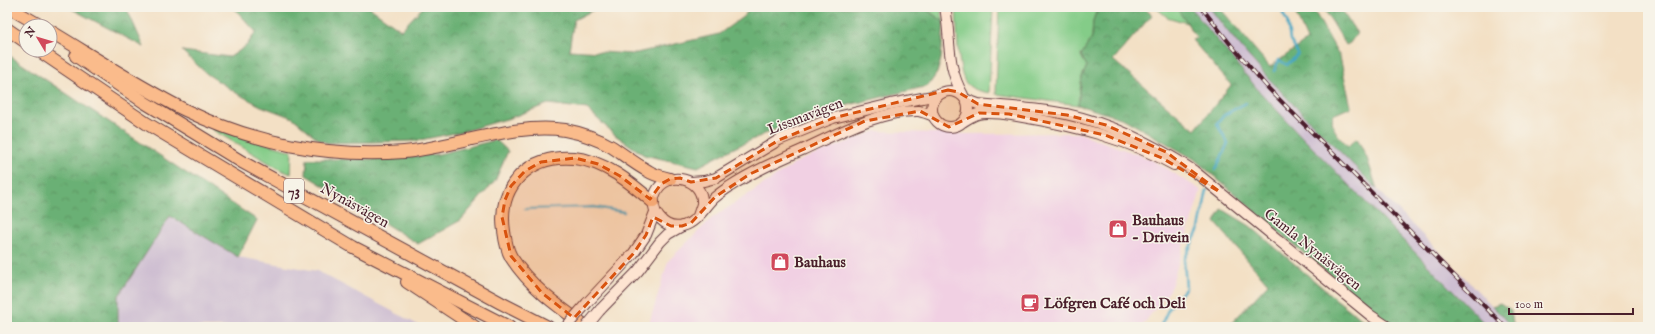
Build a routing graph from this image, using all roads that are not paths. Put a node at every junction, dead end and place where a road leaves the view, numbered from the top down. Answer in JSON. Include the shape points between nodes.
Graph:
{"nodes":[{"id":1,"x":945,"y":7,"type":"edge"},
{"id":2,"x":8,"y":8,"type":"edge"},
{"id":3,"x":21,"y":18,"type":"edge"},
{"id":4,"x":26,"y":18,"type":"edge"},
{"id":5,"x":7,"y":29,"type":"edge"},
{"id":6,"x":58,"y":36,"type":"edge"},
{"id":7,"x":18,"y":37,"type":"edge"},
{"id":8,"x":58,"y":43,"type":"edge"},
{"id":9,"x":50,"y":58,"type":"edge"},
{"id":10,"x":951,"y":66,"type":"junction"},
{"id":11,"x":941,"y":94,"type":"junction"},
{"id":12,"x":965,"y":97,"type":"junction"},
{"id":13,"x":934,"y":116,"type":"junction"},
{"id":14,"x":964,"y":121,"type":"junction"},
{"id":15,"x":670,"y":179,"type":"junction"},
{"id":16,"x":691,"y":182,"type":"junction"},
{"id":17,"x":1220,"y":192,"type":"junction"},
{"id":18,"x":654,"y":207,"type":"junction"},
{"id":19,"x":698,"y":216,"type":"junction"},
{"id":20,"x":682,"y":226,"type":"junction"},
{"id":21,"x":353,"y":247,"type":"junction"},
{"id":22,"x":475,"y":327,"type":"edge"},
{"id":23,"x":509,"y":327,"type":"edge"},
{"id":24,"x":548,"y":327,"type":"edge"},
{"id":25,"x":566,"y":327,"type":"edge"},
{"id":26,"x":586,"y":327,"type":"edge"},
{"id":27,"x":1388,"y":327,"type":"edge"}],
"edges":[{"from":1,"to":10,"type":"street"},
{"from":2,"to":3,"type":"highway"},
{"from":2,"to":4,"type":"highway"},
{"from":5,"to":7,"type":"highway"},
{"from":6,"to":15,"type":"highway","via":[[185,110],[241,133],[272,142],[345,153],[372,154],[424,149],[521,130],[564,130],[610,146],[649,172]]},
{"from":8,"to":24,"type":"highway","name":"Nynäsvägen","number":"73","via":[[144,102],[242,162]]},
{"from":9,"to":21,"type":"highway","number":"73","via":[[146,123]]},
{"from":10,"to":11,"type":"street","via":[[949,80]]},
{"from":10,"to":12,"type":"street","via":[[956,82]]},
{"from":11,"to":12,"type":"street","via":[[953,90]]},
{"from":11,"to":13,"type":"street","via":[[933,105]]},
{"from":11,"to":16,"type":"street","name":"Lissmavägen","via":[[833,118],[778,140],[716,178]]},
{"from":12,"to":14,"type":"street","via":[[969,107]]},
{"from":12,"to":17,"type":"street","name":"Gamla Nynäsvägen","via":[[978,104],[1067,114],[1106,125],[1166,152]]},
{"from":13,"to":14,"type":"street","via":[[942,125],[949,127]]},
{"from":13,"to":19,"type":"street","name":"Lissmavägen","via":[[920,111],[865,121],[750,174],[715,197]]},
{"from":14,"to":17,"type":"street","name":"Gamla Nynäsvägen","via":[[979,113],[1009,114],[1065,124],[1105,135],[1162,158]]},
{"from":15,"to":16,"type":"street","via":[[680,178]]},
{"from":15,"to":18,"type":"street","via":[[661,184],[655,192]]},
{"from":16,"to":19,"type":"street","via":[[699,191],[702,204]]},
{"from":17,"to":27,"type":"street","name":"Gamla Nynäsvägen"},
{"from":18,"to":20,"type":"street","via":[[662,221],[671,226]]},
{"from":18,"to":25,"type":"street","bridge":true,"via":[[646,235],[633,254]]},
{"from":18,"to":26,"type":"highway","via":[[620,176],[598,164],[575,158],[541,162],[525,171],[511,186],[502,217],[510,256],[542,293]]},
{"from":19,"to":20,"type":"street","via":[[691,223]]},
{"from":20,"to":26,"type":"street","bridge":true,"via":[[660,242],[638,271]]},
{"from":21,"to":22,"type":"highway"},
{"from":21,"to":23,"type":"highway","number":"73"}]}
